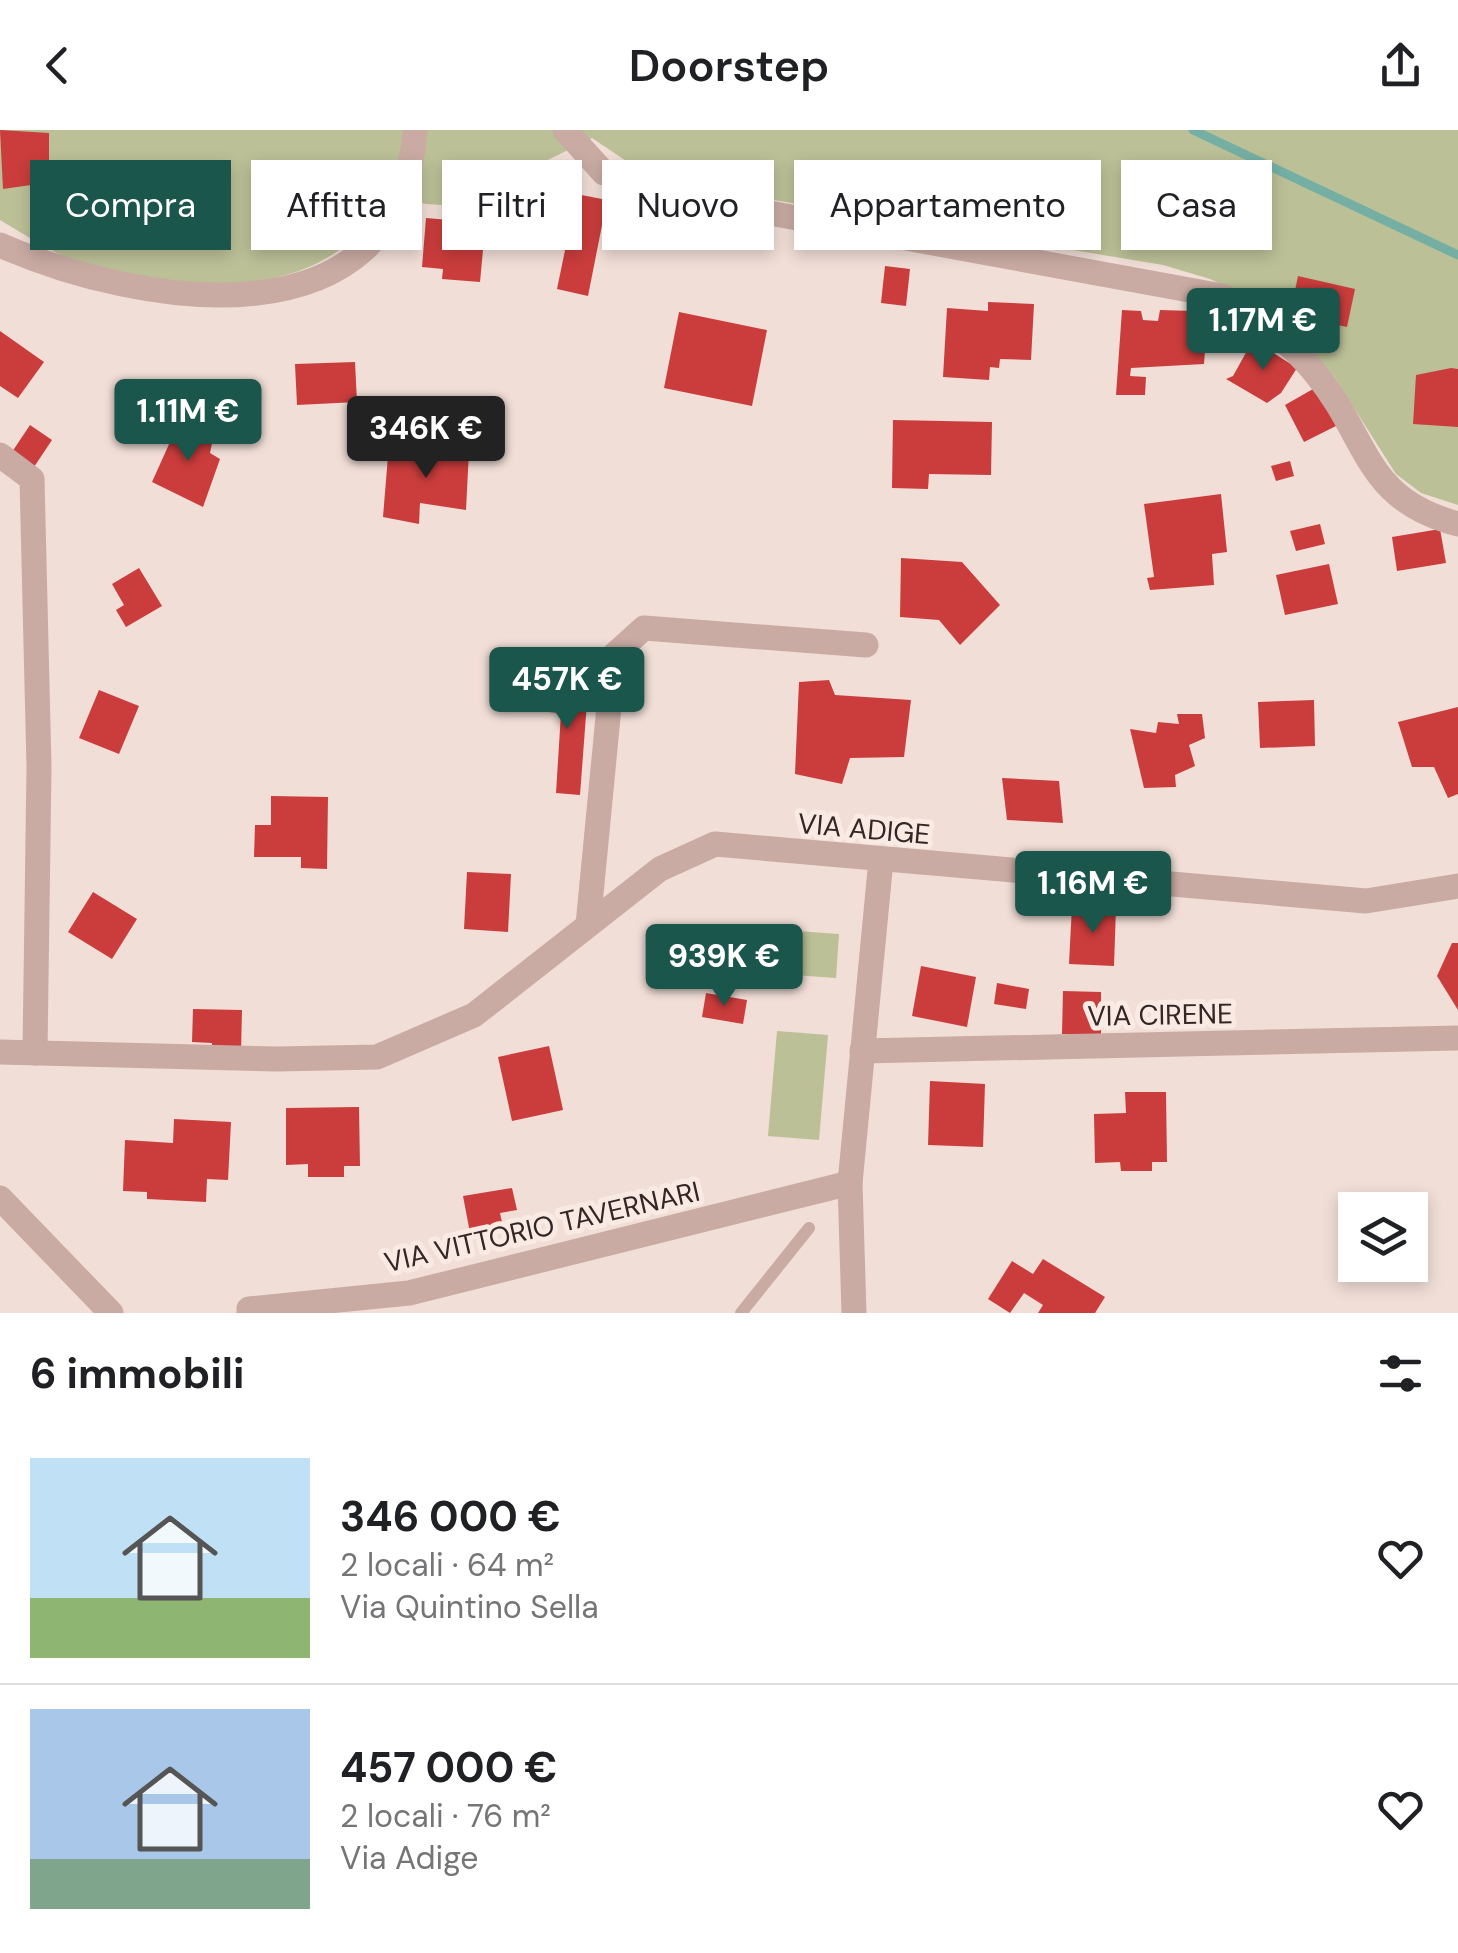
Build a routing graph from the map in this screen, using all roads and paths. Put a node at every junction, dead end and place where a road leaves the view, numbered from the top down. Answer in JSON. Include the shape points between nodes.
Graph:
{"nodes":[{"id":1,"x":415,"y":130,"type":"edge"},
{"id":2,"x":564,"y":130,"type":"edge"},
{"id":3,"x":0,"y":245,"type":"edge"},
{"id":4,"x":0,"y":456,"type":"edge"},
{"id":5,"x":1458,"y":524,"type":"edge"},
{"id":6,"x":866,"y":644,"type":"dead end"},
{"id":7,"x":881,"y":860,"type":"junction"},
{"id":8,"x":1458,"y":886,"type":"edge"},
{"id":9,"x":588,"y":926,"type":"junction"},
{"id":10,"x":1458,"y":1038,"type":"edge"},
{"id":11,"x":862,"y":1051,"type":"junction"},
{"id":12,"x":0,"y":1052,"type":"edge"},
{"id":13,"x":34,"y":1053,"type":"junction"},
{"id":14,"x":850,"y":1183,"type":"junction"},
{"id":15,"x":0,"y":1198,"type":"edge"},
{"id":16,"x":809,"y":1228,"type":"dead end"},
{"id":17,"x":111,"y":1313,"type":"edge"},
{"id":18,"x":249,"y":1313,"type":"edge"},
{"id":19,"x":740,"y":1313,"type":"edge"},
{"id":20,"x":854,"y":1313,"type":"edge"}],
"edges":[{"from":1,"to":3,"type":"street","via":[[405,196],[344,266],[302,286],[212,297],[128,288],[61,272]]},
{"from":2,"to":5,"type":"street","via":[[604,173],[666,194],[1222,296],[1273,330],[1319,376],[1382,482],[1430,517]]},
{"from":4,"to":13,"type":"street","via":[[32,479],[40,766]]},
{"from":6,"to":9,"type":"street","via":[[644,628],[614,656]]},
{"from":7,"to":8,"type":"street","name":"VIA ADIGE","via":[[1366,901]]},
{"from":7,"to":9,"type":"street","name":"VIA ADIGE","via":[[714,844],[660,869]]},
{"from":7,"to":11,"type":"street"},
{"from":9,"to":13,"type":"street","name":"VIA ADIGE","via":[[474,1015],[377,1056]]},
{"from":10,"to":11,"type":"street","name":"VIA CIRENE"},
{"from":11,"to":14,"type":"street"},
{"from":12,"to":13,"type":"street","name":"VIA ADIGE"},
{"from":14,"to":18,"type":"street","name":"VIA VITTORIO TAVERNARI","via":[[410,1293]]},
{"from":14,"to":20,"type":"street"},
{"from":15,"to":17,"type":"street"},
{"from":16,"to":19,"type":"lane"}]}
